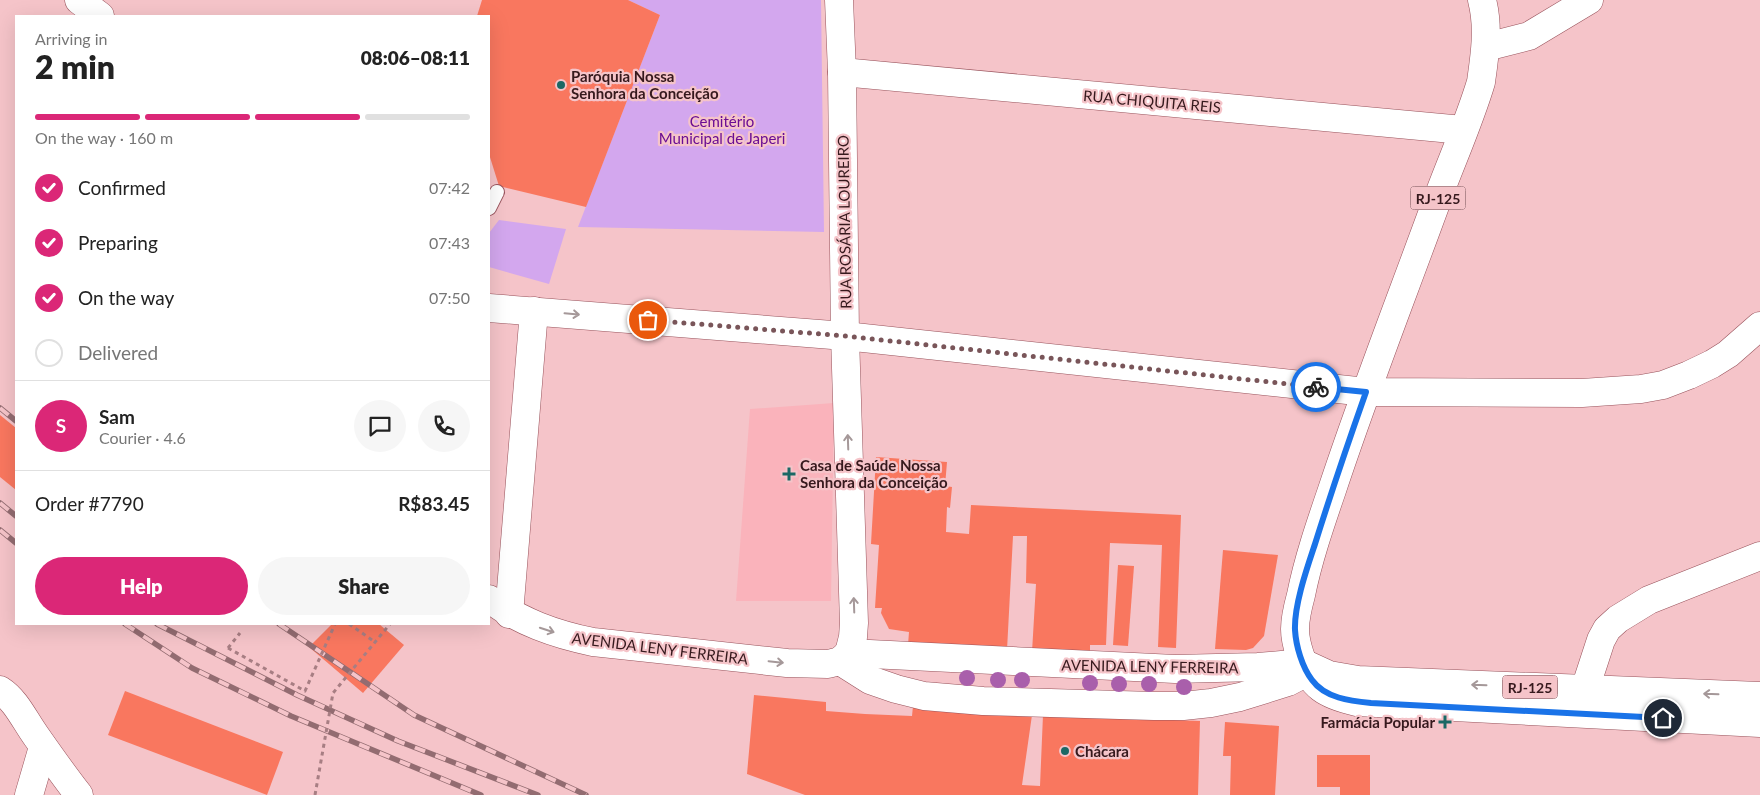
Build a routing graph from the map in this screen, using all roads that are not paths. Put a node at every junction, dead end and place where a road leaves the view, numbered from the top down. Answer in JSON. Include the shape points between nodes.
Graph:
{"nodes":[{"id":1,"x":839,"y":0,"type":"edge"},
{"id":2,"x":1482,"y":0,"type":"edge"},
{"id":3,"x":1588,"y":0,"type":"edge"},
{"id":4,"x":1486,"y":47,"type":"junction"},
{"id":5,"x":842,"y":72,"type":"junction"},
{"id":6,"x":1463,"y":130,"type":"junction"},
{"id":7,"x":497,"y":192,"type":"dead end"},
{"id":8,"x":490,"y":206,"type":"edge"},
{"id":9,"x":490,"y":308,"type":"edge"},
{"id":10,"x":534,"y":311,"type":"junction"},
{"id":11,"x":1760,"y":326,"type":"edge"},
{"id":12,"x":845,"y":336,"type":"junction"},
{"id":13,"x":1366,"y":392,"type":"junction"},
{"id":14,"x":1760,"y":556,"type":"edge"},
{"id":15,"x":499,"y":606,"type":"edge"},
{"id":16,"x":844,"y":657,"type":"junction"},
{"id":17,"x":1060,"y":664,"type":"junction"},
{"id":18,"x":1307,"y":672,"type":"junction"},
{"id":19,"x":1585,"y":689,"type":"junction"},
{"id":20,"x":0,"y":690,"type":"edge"},
{"id":21,"x":1760,"y":696,"type":"edge"},
{"id":22,"x":1058,"y":703,"type":"junction"},
{"id":23,"x":1760,"y":723,"type":"edge"},
{"id":24,"x":43,"y":747,"type":"junction"},
{"id":25,"x":29,"y":795,"type":"edge"},
{"id":26,"x":79,"y":795,"type":"edge"}],
"edges":[{"from":1,"to":5,"type":"street","name":"RUA ROSÁRIA LOUREIRO"},
{"from":2,"to":4,"type":"street","number":"RJ-125"},
{"from":3,"to":4,"type":"street","via":[[1529,36]]},
{"from":4,"to":6,"type":"street","number":"RJ-125","via":[[1481,82]]},
{"from":5,"to":6,"type":"street","name":"RUA CHIQUITA REIS"},
{"from":5,"to":12,"type":"street","name":"RUA ROSÁRIA LOUREIRO"},
{"from":6,"to":13,"type":"street","number":"RJ-125"},
{"from":7,"to":8,"type":"lane"},
{"from":9,"to":10,"type":"street"},
{"from":10,"to":12,"type":"street","one_way":true},
{"from":10,"to":15,"type":"street"},
{"from":11,"to":13,"type":"street","via":[[1712,364],[1663,385],[1641,389],[1582,393]]},
{"from":12,"to":13,"type":"street"},
{"from":16,"to":12,"type":"street","name":"RUA ROSÁRIA LOUREIRO","one_way":true,"via":[[853,637],[854,622]]},
{"from":13,"to":18,"type":"street","number":"RJ-125","via":[[1302,587],[1295,628]]},
{"from":14,"to":19,"type":"street","via":[[1649,600],[1618,619],[1601,640]]},
{"from":15,"to":16,"type":"street","name":"AVENIDA LENY FERREIRA","one_way":true,"via":[[540,628],[592,642],[787,663],[828,664]]},
{"from":16,"to":17,"type":"street","name":"AVENIDA LENY FERREIRA"},
{"from":16,"to":22,"type":"street","name":"AVENIDA LENY FERREIRA","via":[[870,680],[924,696]]},
{"from":17,"to":18,"type":"street","name":"AVENIDA LENY FERREIRA"},
{"from":17,"to":22,"type":"street"},
{"from":19,"to":18,"type":"street","name":"AVENIDA LENY FERREIRA","number":"RJ-125","one_way":true,"via":[[1358,680]]},
{"from":18,"to":22,"type":"street","name":"AVENIDA LENY FERREIRA","via":[[1277,686],[1211,703],[1182,706]]},
{"from":18,"to":23,"type":"street","number":"RJ-125","via":[[1328,693],[1371,703]]},
{"from":21,"to":19,"type":"street","name":"AVENIDA LENY FERREIRA","number":"RJ-125","one_way":true},
{"from":20,"to":24,"type":"street","via":[[16,706]]},
{"from":24,"to":25,"type":"street"},
{"from":24,"to":26,"type":"street"}]}
